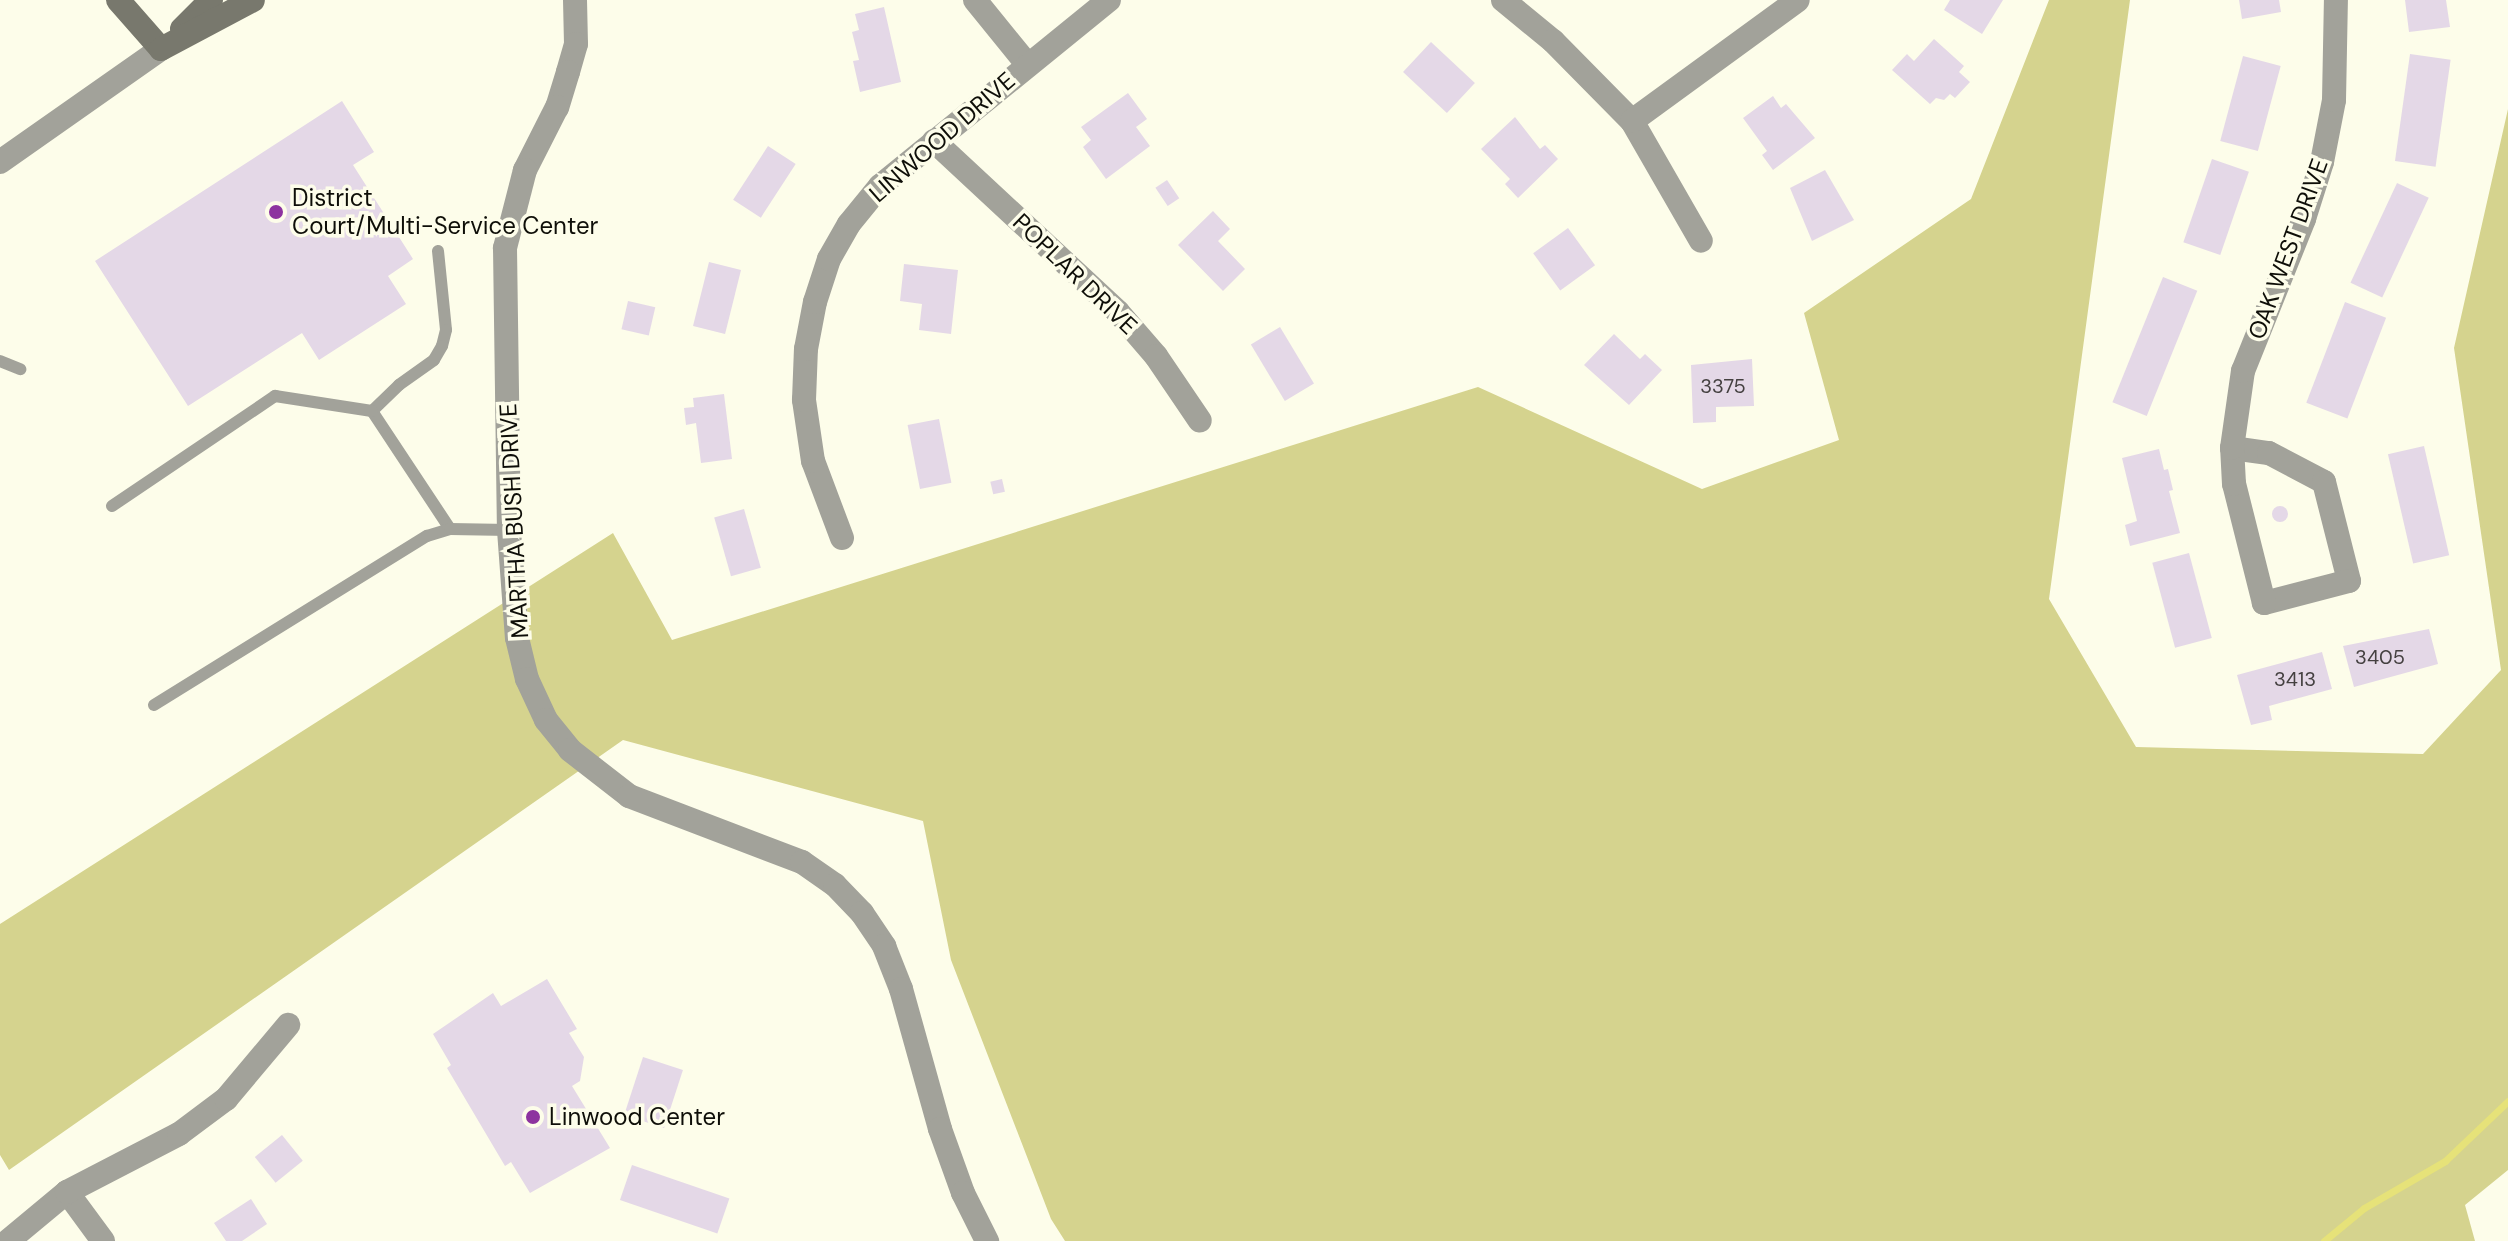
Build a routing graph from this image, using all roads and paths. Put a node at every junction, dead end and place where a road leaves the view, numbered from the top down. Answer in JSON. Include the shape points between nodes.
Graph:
{"nodes":[{"id":1,"x":118,"y":0,"type":"edge"},
{"id":2,"x":211,"y":0,"type":"edge"},
{"id":3,"x":253,"y":0,"type":"edge"},
{"id":4,"x":575,"y":0,"type":"edge"},
{"id":5,"x":975,"y":0,"type":"edge"},
{"id":6,"x":1109,"y":0,"type":"edge"},
{"id":7,"x":1503,"y":0,"type":"edge"},
{"id":8,"x":1798,"y":0,"type":"edge"},
{"id":9,"x":2336,"y":0,"type":"edge"},
{"id":10,"x":161,"y":49,"type":"junction"},
{"id":11,"x":1027,"y":64,"type":"junction"},
{"id":12,"x":1632,"y":121,"type":"junction"},
{"id":13,"x":934,"y":141,"type":"junction"},
{"id":14,"x":0,"y":162,"type":"edge"},
{"id":15,"x":1701,"y":241,"type":"dead end"},
{"id":16,"x":438,"y":251,"type":"dead end"},
{"id":17,"x":0,"y":361,"type":"edge"},
{"id":18,"x":20,"y":369,"type":"dead end"},
{"id":19,"x":372,"y":411,"type":"junction"},
{"id":20,"x":1200,"y":421,"type":"dead end"},
{"id":21,"x":2232,"y":448,"type":"junction"},
{"id":22,"x":112,"y":506,"type":"dead end"},
{"id":23,"x":450,"y":529,"type":"junction"},
{"id":24,"x":509,"y":530,"type":"junction"},
{"id":25,"x":842,"y":538,"type":"dead end"},
{"id":26,"x":154,"y":705,"type":"dead end"},
{"id":27,"x":288,"y":1025,"type":"dead end"},
{"id":28,"x":67,"y":1192,"type":"junction"},
{"id":29,"x":8,"y":1241,"type":"edge"},
{"id":30,"x":103,"y":1241,"type":"edge"},
{"id":31,"x":987,"y":1241,"type":"edge"}],
"edges":[{"from":1,"to":10,"type":"main road"},
{"from":2,"to":10,"type":"main road"},
{"from":3,"to":10,"type":"main road"},
{"from":4,"to":24,"type":"street","name":"MARTHA BUSH DRIVE","via":[[576,44],[557,107],[525,170],[505,248]]},
{"from":5,"to":11,"type":"street"},
{"from":6,"to":11,"type":"street","name":"LINWOOD DRIVE"},
{"from":7,"to":12,"type":"street","via":[[1553,41]]},
{"from":8,"to":12,"type":"street"},
{"from":9,"to":21,"type":"street","name":"OAK WEST DRIVE","via":[[2334,100],[2322,162],[2243,371]]},
{"from":10,"to":14,"type":"street"},
{"from":11,"to":13,"type":"street","name":"LINWOOD DRIVE"},
{"from":12,"to":15,"type":"street"},
{"from":13,"to":20,"type":"street","name":"POPLAR DRIVE","via":[[1118,312]]},
{"from":13,"to":25,"type":"street","name":"LINWOOD DRIVE","via":[[880,186],[849,224],[829,259],[815,302],[804,400],[813,461]]},
{"from":16,"to":19,"type":"lane","via":[[446,330],[442,346],[434,360]]},
{"from":17,"to":18,"type":"lane"},
{"from":19,"to":22,"type":"lane","via":[[275,396]]},
{"from":19,"to":23,"type":"lane"},
{"from":21,"to":21,"type":"street","name":"OAK WEST DRIVE","via":[[2269,453],[2324,482],[2349,581],[2264,603],[2234,484]]},
{"from":23,"to":24,"type":"lane"},
{"from":23,"to":26,"type":"lane","via":[[386,559]]},
{"from":24,"to":31,"type":"street","name":"MARTHA BUSH DRIVE","via":[[517,638],[527,679],[546,720],[570,750],[629,796],[802,862],[862,913],[884,946],[901,989],[940,1129]]},
{"from":27,"to":28,"type":"street","via":[[226,1099],[179,1134]]},
{"from":28,"to":29,"type":"street"},
{"from":28,"to":30,"type":"street"}]}
